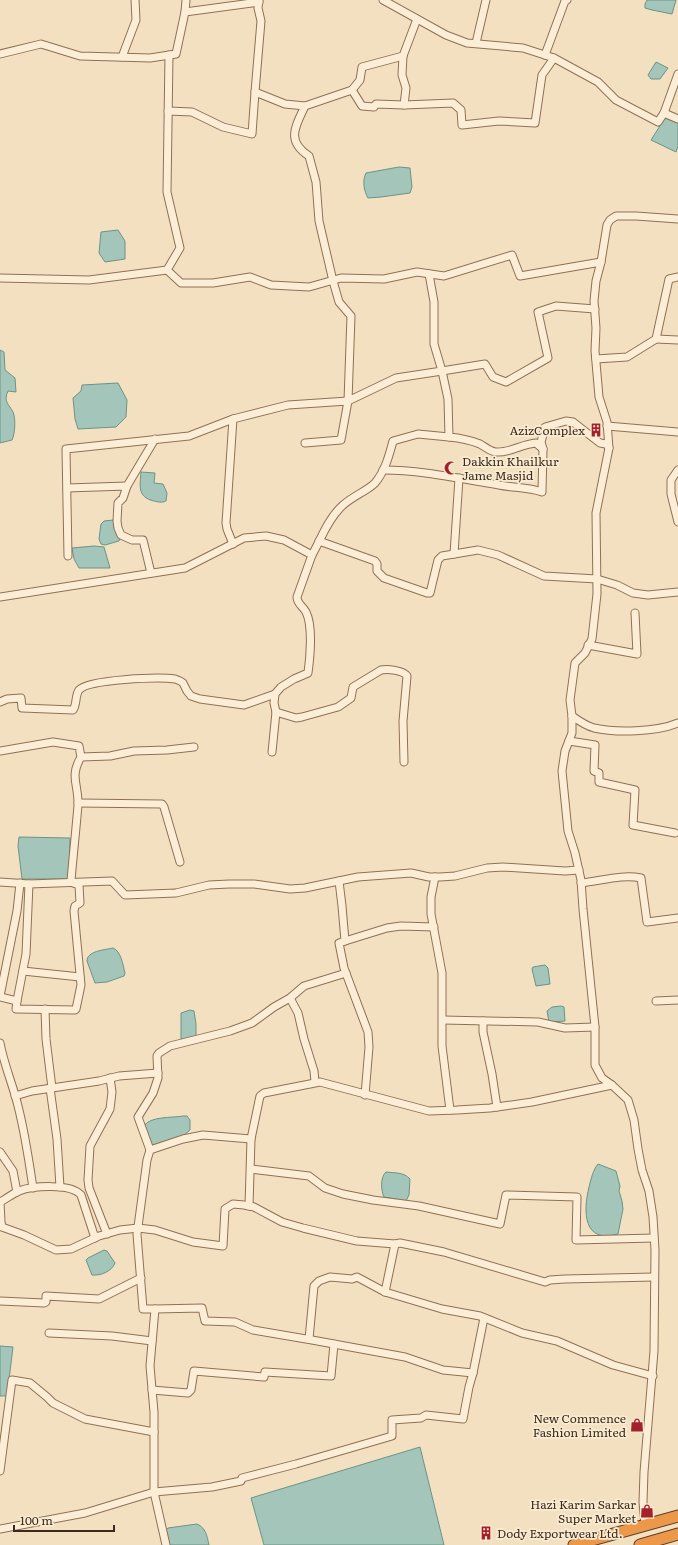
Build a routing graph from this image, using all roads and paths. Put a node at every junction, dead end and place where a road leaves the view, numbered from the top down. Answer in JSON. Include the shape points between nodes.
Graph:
{"nodes":[{"id":1,"x":135,"y":0,"type":"edge"},
{"id":2,"x":186,"y":0,"type":"edge"},
{"id":3,"x":383,"y":0,"type":"edge"},
{"id":4,"x":486,"y":0,"type":"edge"},
{"id":5,"x":567,"y":0,"type":"edge"},
{"id":6,"x":259,"y":1,"type":"edge"},
{"id":7,"x":185,"y":12,"type":"junction"},
{"id":8,"x":417,"y":19,"type":"junction"},
{"id":9,"x":476,"y":43,"type":"junction"},
{"id":10,"x":0,"y":54,"type":"edge"},
{"id":11,"x":169,"y":55,"type":"junction"},
{"id":12,"x":545,"y":55,"type":"junction"},
{"id":13,"x":403,"y":56,"type":"junction"},
{"id":14,"x":122,"y":57,"type":"junction"},
{"id":15,"x":554,"y":58,"type":"junction"},
{"id":16,"x":678,"y":74,"type":"edge"},
{"id":17,"x":352,"y":90,"type":"junction"},
{"id":18,"x":255,"y":92,"type":"junction"},
{"id":19,"x":404,"y":105,"type":"junction"},
{"id":20,"x":305,"y":106,"type":"junction"},
{"id":21,"x":168,"y":111,"type":"junction"},
{"id":22,"x":664,"y":113,"type":"junction"},
{"id":23,"x":678,"y":119,"type":"edge"},
{"id":24,"x":678,"y":219,"type":"edge"},
{"id":25,"x":601,"y":262,"type":"junction"},
{"id":26,"x":167,"y":270,"type":"junction"},
{"id":27,"x":429,"y":274,"type":"junction"},
{"id":28,"x":678,"y":277,"type":"edge"},
{"id":29,"x":0,"y":278,"type":"edge"},
{"id":30,"x":333,"y":281,"type":"junction"},
{"id":31,"x":595,"y":309,"type":"junction"},
{"id":32,"x":656,"y":339,"type":"junction"},
{"id":33,"x":678,"y":340,"type":"edge"},
{"id":34,"x":596,"y":359,"type":"junction"},
{"id":35,"x":442,"y":371,"type":"junction"},
{"id":36,"x":348,"y":401,"type":"junction"},
{"id":37,"x":233,"y":420,"type":"junction"},
{"id":38,"x":607,"y":426,"type":"junction"},
{"id":39,"x":678,"y":432,"type":"edge"},
{"id":40,"x":449,"y":437,"type":"junction"},
{"id":41,"x":155,"y":439,"type":"junction"},
{"id":42,"x":305,"y":443,"type":"dead end"},
{"id":43,"x":609,"y":448,"type":"junction"},
{"id":44,"x":543,"y":449,"type":"junction"},
{"id":45,"x":383,"y":470,"type":"junction"},
{"id":46,"x":678,"y":470,"type":"edge"},
{"id":47,"x":459,"y":478,"type":"junction"},
{"id":48,"x":127,"y":486,"type":"junction"},
{"id":49,"x":67,"y":488,"type":"junction"},
{"id":50,"x":678,"y":522,"type":"edge"},
{"id":51,"x":319,"y":541,"type":"junction"},
{"id":52,"x":234,"y":544,"type":"junction"},
{"id":53,"x":454,"y":554,"type":"junction"},
{"id":54,"x":312,"y":555,"type":"junction"},
{"id":55,"x":68,"y":556,"type":"dead end"},
{"id":56,"x":151,"y":573,"type":"junction"},
{"id":57,"x":597,"y":579,"type":"junction"},
{"id":58,"x":678,"y":592,"type":"edge"},
{"id":59,"x":0,"y":597,"type":"edge"},
{"id":60,"x":635,"y":613,"type":"dead end"},
{"id":61,"x":588,"y":646,"type":"junction"},
{"id":62,"x":275,"y":694,"type":"junction"},
{"id":63,"x":0,"y":702,"type":"edge"},
{"id":64,"x":276,"y":712,"type":"junction"},
{"id":65,"x":572,"y":716,"type":"junction"},
{"id":66,"x":678,"y":723,"type":"edge"},
{"id":67,"x":569,"y":741,"type":"junction"},
{"id":68,"x":194,"y":747,"type":"dead end"},
{"id":69,"x":0,"y":751,"type":"edge"},
{"id":70,"x":272,"y":752,"type":"dead end"},
{"id":71,"x":81,"y":757,"type":"junction"},
{"id":72,"x":404,"y":762,"type":"dead end"},
{"id":73,"x":78,"y":803,"type":"junction"},
{"id":74,"x":675,"y":833,"type":"dead end"},
{"id":75,"x":180,"y":862,"type":"dead end"},
{"id":76,"x":579,"y":870,"type":"junction"},
{"id":77,"x":435,"y":877,"type":"junction"},
{"id":78,"x":338,"y":881,"type":"junction"},
{"id":79,"x":0,"y":882,"type":"edge"},
{"id":80,"x":69,"y":882,"type":"junction"},
{"id":81,"x":20,"y":883,"type":"junction"},
{"id":82,"x":581,"y":883,"type":"junction"},
{"id":83,"x":29,"y":884,"type":"junction"},
{"id":84,"x":678,"y":918,"type":"edge"},
{"id":85,"x":434,"y":927,"type":"junction"},
{"id":86,"x":345,"y":941,"type":"junction"},
{"id":87,"x":23,"y":971,"type":"junction"},
{"id":88,"x":346,"y":973,"type":"junction"},
{"id":89,"x":80,"y":977,"type":"junction"},
{"id":90,"x":0,"y":997,"type":"edge"},
{"id":91,"x":290,"y":998,"type":"junction"},
{"id":92,"x":678,"y":1000,"type":"edge"},
{"id":93,"x":17,"y":1001,"type":"junction"},
{"id":94,"x":656,"y":1001,"type":"dead end"},
{"id":95,"x":45,"y":1009,"type":"junction"},
{"id":96,"x":443,"y":1020,"type":"junction"},
{"id":97,"x":483,"y":1021,"type":"junction"},
{"id":98,"x":596,"y":1027,"type":"junction"},
{"id":99,"x":0,"y":1043,"type":"edge"},
{"id":100,"x":158,"y":1073,"type":"junction"},
{"id":101,"x":110,"y":1078,"type":"junction"},
{"id":102,"x":316,"y":1082,"type":"junction"},
{"id":103,"x":612,"y":1085,"type":"junction"},
{"id":104,"x":51,"y":1088,"type":"junction"},
{"id":105,"x":365,"y":1094,"type":"junction"},
{"id":106,"x":15,"y":1096,"type":"junction"},
{"id":107,"x":497,"y":1107,"type":"junction"},
{"id":108,"x":450,"y":1110,"type":"junction"},
{"id":109,"x":251,"y":1139,"type":"junction"},
{"id":110,"x":150,"y":1150,"type":"junction"},
{"id":111,"x":0,"y":1152,"type":"edge"},
{"id":112,"x":251,"y":1168,"type":"junction"},
{"id":113,"x":60,"y":1187,"type":"junction"},
{"id":114,"x":33,"y":1188,"type":"junction"},
{"id":115,"x":17,"y":1192,"type":"junction"},
{"id":116,"x":0,"y":1202,"type":"edge"},
{"id":117,"x":249,"y":1206,"type":"junction"},
{"id":118,"x":138,"y":1228,"type":"junction"},
{"id":119,"x":107,"y":1234,"type":"junction"},
{"id":120,"x":95,"y":1238,"type":"junction"},
{"id":121,"x":654,"y":1238,"type":"junction"},
{"id":122,"x":395,"y":1244,"type":"junction"},
{"id":123,"x":654,"y":1277,"type":"junction"},
{"id":124,"x":141,"y":1278,"type":"junction"},
{"id":125,"x":385,"y":1292,"type":"junction"},
{"id":126,"x":0,"y":1301,"type":"edge"},
{"id":127,"x":155,"y":1308,"type":"junction"},
{"id":128,"x":484,"y":1318,"type":"junction"},
{"id":129,"x":49,"y":1333,"type":"dead end"},
{"id":130,"x":309,"y":1339,"type":"junction"},
{"id":131,"x":152,"y":1341,"type":"junction"},
{"id":132,"x":334,"y":1344,"type":"junction"},
{"id":133,"x":473,"y":1374,"type":"junction"},
{"id":134,"x":653,"y":1376,"type":"junction"},
{"id":135,"x":152,"y":1390,"type":"junction"},
{"id":136,"x":4,"y":1412,"type":"edge"},
{"id":137,"x":154,"y":1432,"type":"junction"},
{"id":138,"x":0,"y":1471,"type":"edge"},
{"id":139,"x":154,"y":1492,"type":"junction"},
{"id":140,"x":678,"y":1516,"type":"edge"},
{"id":141,"x":645,"y":1525,"type":"junction"},
{"id":142,"x":0,"y":1529,"type":"edge"},
{"id":143,"x":678,"y":1534,"type":"edge"},
{"id":144,"x":166,"y":1545,"type":"edge"},
{"id":145,"x":574,"y":1545,"type":"edge"},
{"id":146,"x":640,"y":1545,"type":"edge"}],
"edges":[{"from":1,"to":14,"type":"street","via":[[136,20]]},
{"from":2,"to":7,"type":"street"},
{"from":3,"to":8,"type":"street"},
{"from":4,"to":9,"type":"street"},
{"from":5,"to":12,"type":"street"},
{"from":6,"to":7,"type":"street"},
{"from":6,"to":18,"type":"street","via":[[261,21]]},
{"from":7,"to":11,"type":"street","via":[[176,54]]},
{"from":8,"to":9,"type":"street","via":[[446,35],[467,43]]},
{"from":8,"to":13,"type":"street"},
{"from":9,"to":12,"type":"street","via":[[523,48]]},
{"from":10,"to":14,"type":"street","via":[[41,44],[80,56]]},
{"from":11,"to":14,"type":"street","via":[[150,58]]},
{"from":11,"to":21,"type":"street"},
{"from":12,"to":15,"type":"street"},
{"from":13,"to":17,"type":"street","via":[[362,67],[360,80]]},
{"from":13,"to":19,"type":"street","via":[[402,75],[406,88]]},
{"from":15,"to":19,"type":"street","via":[[542,75],[535,123],[500,121],[462,125],[461,110],[453,103]]},
{"from":15,"to":22,"type":"street","via":[[598,82],[616,100],[658,122]]},
{"from":16,"to":22,"type":"street"},
{"from":17,"to":19,"type":"street","via":[[362,106]]},
{"from":17,"to":20,"type":"street"},
{"from":18,"to":20,"type":"street","via":[[285,104]]},
{"from":18,"to":21,"type":"street","via":[[252,134],[223,127],[192,112]]},
{"from":20,"to":30,"type":"street","via":[[295,127],[294,141],[300,150],[309,156],[316,182],[319,221]]},
{"from":21,"to":26,"type":"street","via":[[167,192],[180,248]]},
{"from":22,"to":23,"type":"street"},
{"from":24,"to":25,"type":"street","via":[[616,216],[607,225]]},
{"from":25,"to":27,"type":"street","via":[[520,276],[512,255],[444,276]]},
{"from":25,"to":31,"type":"street","via":[[596,281]]},
{"from":26,"to":29,"type":"street","via":[[89,280]]},
{"from":26,"to":30,"type":"street","via":[[181,283],[213,284],[250,277],[271,284],[309,287]]},
{"from":27,"to":30,"type":"street","via":[[416,272],[384,279],[341,278]]},
{"from":27,"to":35,"type":"street","via":[[434,302],[434,344]]},
{"from":28,"to":32,"type":"street","via":[[669,279]]},
{"from":30,"to":36,"type":"street","via":[[339,302],[351,316]]},
{"from":31,"to":34,"type":"street"},
{"from":31,"to":35,"type":"street","via":[[556,306],[538,312],[548,358],[506,382],[493,377],[485,364]]},
{"from":32,"to":33,"type":"street"},
{"from":32,"to":34,"type":"street","via":[[627,357]]},
{"from":34,"to":38,"type":"street","via":[[599,397]]},
{"from":35,"to":36,"type":"street","via":[[396,378]]},
{"from":35,"to":40,"type":"street","via":[[448,399]]},
{"from":36,"to":37,"type":"street","via":[[288,405]]},
{"from":36,"to":42,"type":"street","via":[[341,440]]},
{"from":37,"to":41,"type":"street","via":[[189,436]]},
{"from":37,"to":52,"type":"street","via":[[226,523]]},
{"from":38,"to":39,"type":"street"},
{"from":38,"to":43,"type":"street"},
{"from":40,"to":44,"type":"street","via":[[463,438],[494,452],[513,449],[526,443],[536,443]]},
{"from":40,"to":45,"type":"street","via":[[418,434],[393,441],[388,462]]},
{"from":41,"to":48,"type":"street"},
{"from":41,"to":49,"type":"street","via":[[66,448]]},
{"from":43,"to":44,"type":"street","via":[[573,422],[566,421],[545,427],[541,442]]},
{"from":43,"to":57,"type":"street","via":[[596,513]]},
{"from":44,"to":47,"type":"street","via":[[542,492],[531,488],[512,488]]},
{"from":45,"to":47,"type":"street"},
{"from":45,"to":51,"type":"street","via":[[374,483],[339,508]]},
{"from":46,"to":50,"type":"street","via":[[671,480],[671,494]]},
{"from":47,"to":53,"type":"street"},
{"from":48,"to":49,"type":"street"},
{"from":48,"to":56,"type":"street","via":[[123,498],[118,502],[118,528],[121,535],[132,540],[143,540]]},
{"from":49,"to":55,"type":"street"},
{"from":51,"to":53,"type":"street","via":[[375,561],[377,571],[384,578],[427,593],[430,593],[438,560],[442,556]]},
{"from":51,"to":54,"type":"street"},
{"from":52,"to":54,"type":"street","via":[[244,538],[266,536],[284,540]]},
{"from":52,"to":56,"type":"street","via":[[185,568]]},
{"from":53,"to":57,"type":"street","via":[[478,550],[498,555],[544,576]]},
{"from":54,"to":62,"type":"street","via":[[296,597],[309,620],[308,673],[281,687]]},
{"from":56,"to":59,"type":"street"},
{"from":57,"to":58,"type":"street","via":[[633,593],[648,595]]},
{"from":57,"to":61,"type":"street","via":[[592,639]]},
{"from":60,"to":61,"type":"street","via":[[637,654]]},
{"from":61,"to":65,"type":"street","via":[[575,663],[570,700]]},
{"from":62,"to":63,"type":"street","via":[[244,704],[200,699],[191,696],[183,683],[176,679],[139,678],[82,688],[78,691],[73,710],[22,708],[20,698]]},
{"from":62,"to":64,"type":"street"},
{"from":64,"to":70,"type":"street"},
{"from":64,"to":72,"type":"street","via":[[296,718],[338,707],[351,698],[353,687],[381,670],[404,672],[407,676],[403,722]]},
{"from":65,"to":66,"type":"street","via":[[593,728],[605,730],[635,731]]},
{"from":65,"to":67,"type":"street","via":[[572,733]]},
{"from":67,"to":74,"type":"street","via":[[596,745],[594,771],[599,773],[599,782],[635,790],[633,825]]},
{"from":67,"to":76,"type":"street","via":[[562,771],[568,831]]},
{"from":68,"to":71,"type":"street"},
{"from":69,"to":71,"type":"street","via":[[53,742],[79,746]]},
{"from":71,"to":73,"type":"street","via":[[74,778]]},
{"from":73,"to":75,"type":"street","via":[[162,804]]},
{"from":73,"to":80,"type":"street"},
{"from":76,"to":77,"type":"street","via":[[503,867]]},
{"from":76,"to":82,"type":"street"},
{"from":77,"to":78,"type":"street","via":[[411,873]]},
{"from":77,"to":85,"type":"street","via":[[431,897]]},
{"from":78,"to":80,"type":"street","via":[[290,889],[230,884],[209,885],[176,893],[125,894],[112,881]]},
{"from":78,"to":86,"type":"street"},
{"from":79,"to":81,"type":"street"},
{"from":80,"to":83,"type":"street"},
{"from":80,"to":89,"type":"street","via":[[79,884],[80,902],[74,911]]},
{"from":81,"to":83,"type":"street"},
{"from":81,"to":90,"type":"street","via":[[15,924]]},
{"from":82,"to":84,"type":"street","via":[[620,877],[641,878],[648,922]]},
{"from":82,"to":98,"type":"street"},
{"from":83,"to":87,"type":"street"},
{"from":85,"to":86,"type":"street","via":[[387,928]]},
{"from":85,"to":96,"type":"street","via":[[442,973]]},
{"from":86,"to":88,"type":"street","via":[[338,943]]},
{"from":87,"to":89,"type":"street"},
{"from":87,"to":93,"type":"street"},
{"from":88,"to":91,"type":"street","via":[[308,984]]},
{"from":88,"to":105,"type":"street","via":[[368,1032],[370,1047]]},
{"from":89,"to":95,"type":"street","via":[[81,985],[75,1010]]},
{"from":90,"to":93,"type":"street"},
{"from":91,"to":100,"type":"street","via":[[252,1023],[230,1032],[164,1049],[157,1056]]},
{"from":91,"to":102,"type":"street","via":[[298,1013]]},
{"from":92,"to":94,"type":"street"},
{"from":93,"to":95,"type":"street","via":[[16,1009]]},
{"from":95,"to":104,"type":"street"},
{"from":96,"to":97,"type":"street"},
{"from":96,"to":108,"type":"street","via":[[443,1059]]},
{"from":97,"to":98,"type":"street","via":[[538,1022],[565,1028]]},
{"from":97,"to":107,"type":"street"},
{"from":98,"to":103,"type":"street","via":[[595,1064],[602,1078]]},
{"from":99,"to":106,"type":"street"},
{"from":100,"to":101,"type":"street"},
{"from":100,"to":110,"type":"street","via":[[153,1093],[138,1117]]},
{"from":101,"to":104,"type":"street"},
{"from":101,"to":119,"type":"street","via":[[110,1109],[90,1146],[88,1180]]},
{"from":102,"to":105,"type":"street"},
{"from":102,"to":109,"type":"street","via":[[260,1096]]},
{"from":103,"to":107,"type":"street"},
{"from":103,"to":121,"type":"street","via":[[628,1100],[634,1120],[642,1170],[649,1191]]},
{"from":104,"to":106,"type":"street"},
{"from":104,"to":113,"type":"street","via":[[58,1139]]},
{"from":105,"to":108,"type":"street","via":[[429,1111]]},
{"from":106,"to":114,"type":"street","via":[[29,1155]]},
{"from":107,"to":108,"type":"street"},
{"from":109,"to":110,"type":"street","via":[[203,1135]]},
{"from":109,"to":112,"type":"street"},
{"from":110,"to":118,"type":"street"},
{"from":111,"to":115,"type":"street","via":[[13,1171]]},
{"from":112,"to":117,"type":"street"},
{"from":112,"to":121,"type":"street","via":[[309,1176],[325,1188],[343,1194],[419,1206],[500,1224],[506,1195],[577,1197],[576,1240]]},
{"from":113,"to":114,"type":"street"},
{"from":113,"to":120,"type":"street","via":[[74,1190],[81,1195]]},
{"from":114,"to":115,"type":"street"},
{"from":115,"to":116,"type":"street"},
{"from":116,"to":120,"type":"street","via":[[2,1227],[56,1250],[71,1249]]},
{"from":117,"to":118,"type":"street","via":[[233,1204],[225,1209],[223,1246],[194,1242],[155,1230]]},
{"from":117,"to":122,"type":"street","via":[[282,1222],[303,1228],[357,1241]]},
{"from":118,"to":119,"type":"street"},
{"from":118,"to":124,"type":"street"},
{"from":119,"to":120,"type":"street"},
{"from":121,"to":123,"type":"street"},
{"from":122,"to":123,"type":"street","via":[[444,1252],[545,1282],[565,1279]]},
{"from":122,"to":125,"type":"street"},
{"from":123,"to":134,"type":"street"},
{"from":124,"to":126,"type":"street","via":[[99,1299],[46,1296],[44,1303]]},
{"from":124,"to":127,"type":"street","via":[[143,1309]]},
{"from":125,"to":128,"type":"street"},
{"from":125,"to":130,"type":"street","via":[[357,1277],[330,1277],[319,1281],[314,1286]]},
{"from":127,"to":130,"type":"street","via":[[202,1308],[205,1321],[235,1322],[252,1330]]},
{"from":127,"to":131,"type":"street"},
{"from":128,"to":133,"type":"street"},
{"from":128,"to":134,"type":"street","via":[[522,1333],[557,1341],[613,1365]]},
{"from":129,"to":131,"type":"street"},
{"from":130,"to":132,"type":"street"},
{"from":131,"to":135,"type":"street"},
{"from":132,"to":133,"type":"street","via":[[405,1357],[443,1370]]},
{"from":132,"to":135,"type":"street","via":[[331,1376],[264,1372],[264,1377],[194,1371],[191,1390],[188,1393]]},
{"from":133,"to":139,"type":"street","via":[[463,1418],[426,1415],[421,1418],[392,1420],[392,1436],[380,1440],[242,1478],[241,1481],[212,1487]]},
{"from":134,"to":141,"type":"street","via":[[644,1472]]},
{"from":135,"to":137,"type":"street"},
{"from":136,"to":137,"type":"street","via":[[12,1380],[30,1384],[53,1403],[85,1418]]},
{"from":136,"to":138,"type":"street"},
{"from":137,"to":139,"type":"street"},
{"from":139,"to":142,"type":"street","via":[[85,1513]]},
{"from":139,"to":144,"type":"street"},
{"from":140,"to":141,"type":"highway"},
{"from":141,"to":145,"type":"highway"},
{"from":143,"to":146,"type":"highway"}]}
